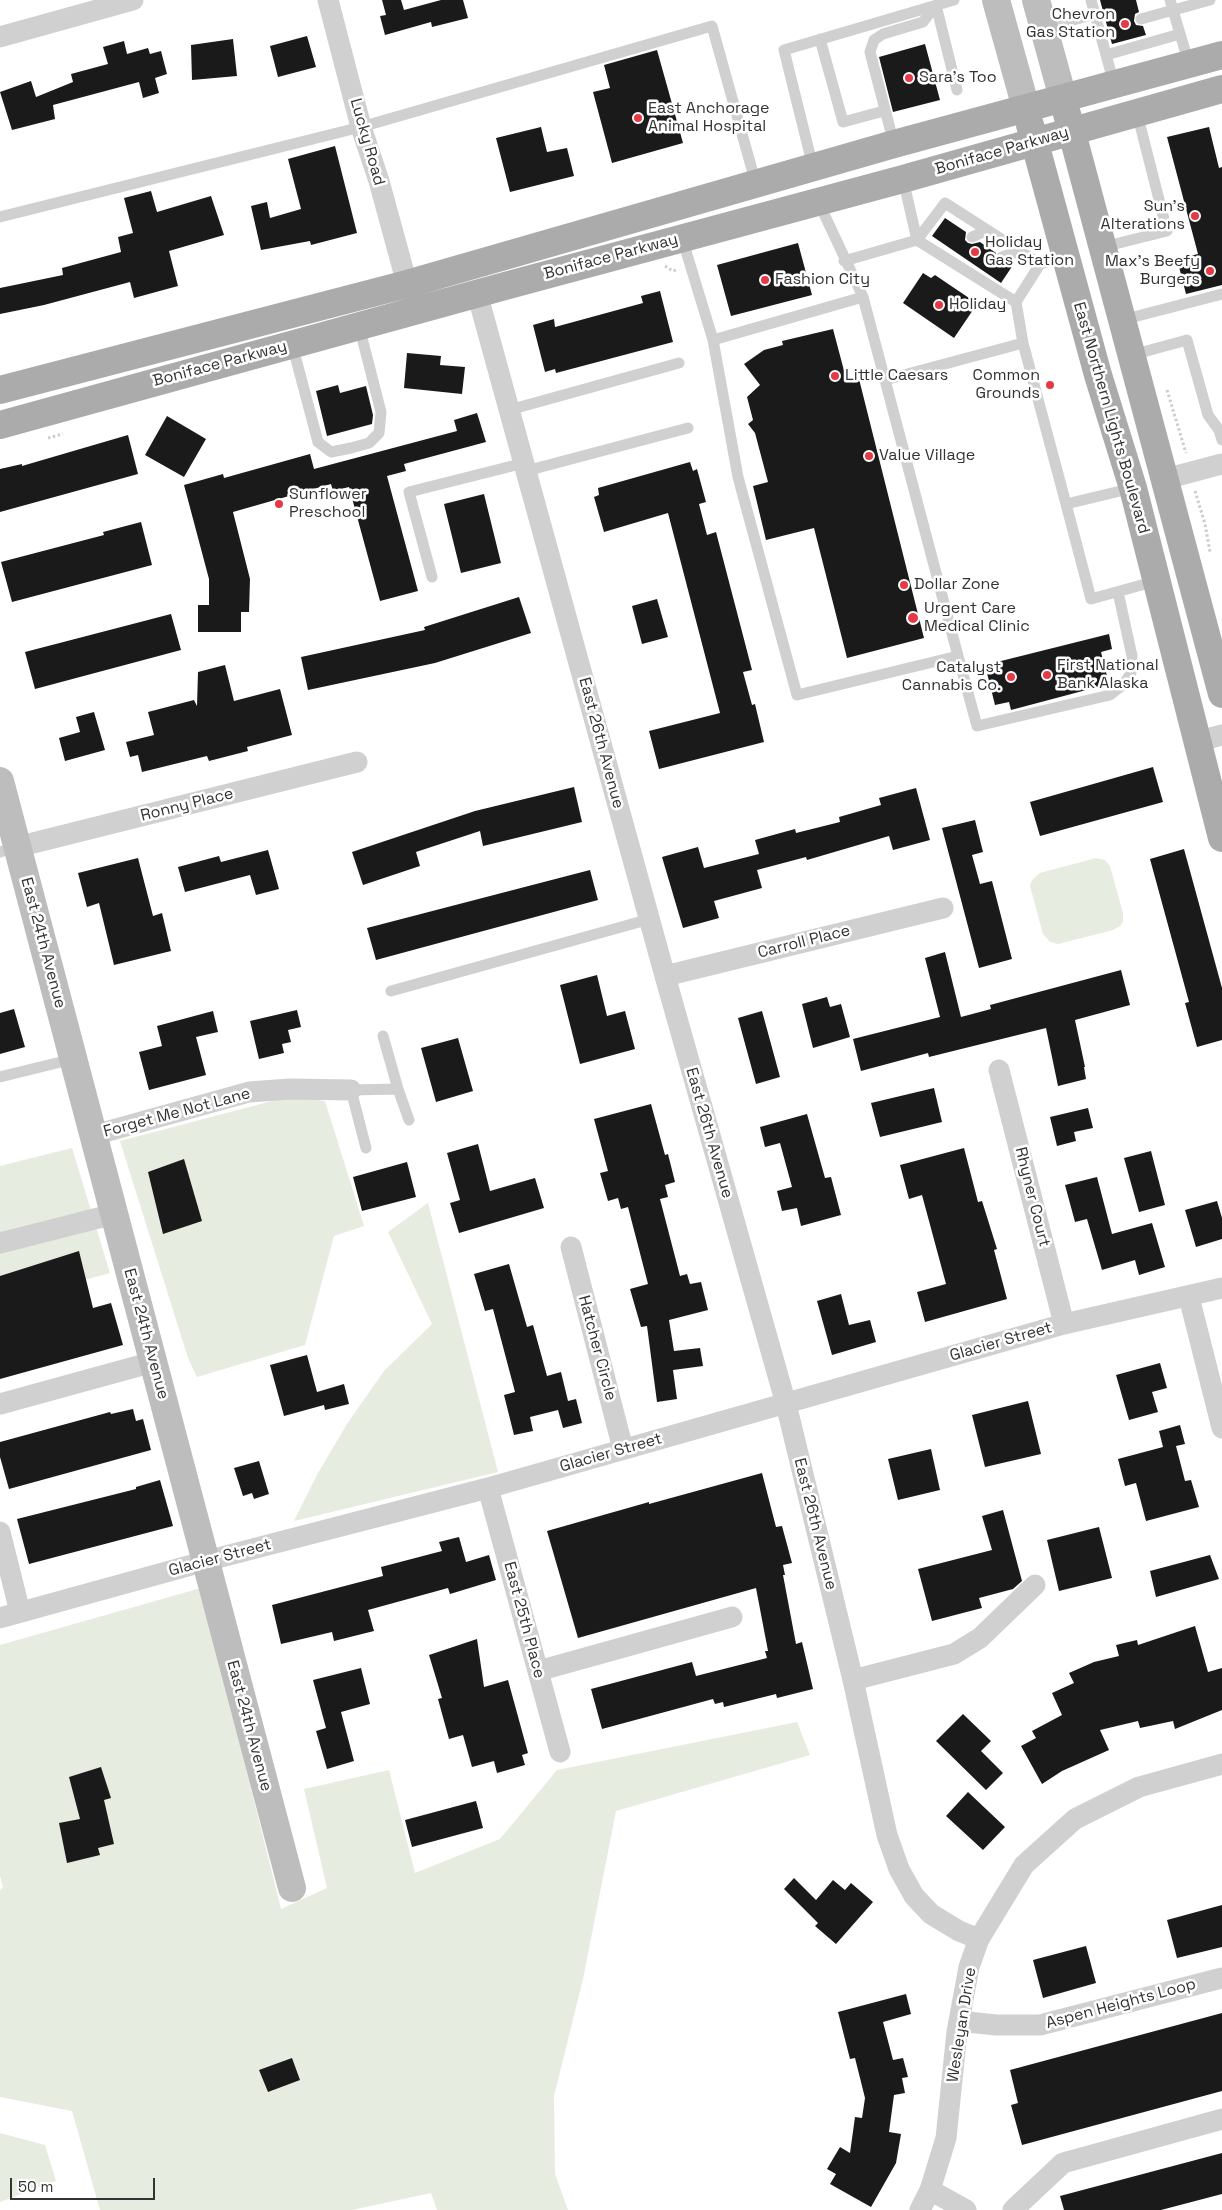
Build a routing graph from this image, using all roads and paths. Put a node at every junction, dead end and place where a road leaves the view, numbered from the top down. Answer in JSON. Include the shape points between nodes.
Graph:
{"nodes":[{"id":1,"x":133,"y":0,"type":"edge"},
{"id":2,"x":328,"y":0,"type":"edge"},
{"id":3,"x":954,"y":0,"type":"edge"},
{"id":4,"x":996,"y":0,"type":"edge"},
{"id":5,"x":1036,"y":0,"type":"edge"},
{"id":6,"x":1091,"y":0,"type":"edge"},
{"id":7,"x":1210,"y":0,"type":"edge"},
{"id":8,"x":1171,"y":5,"type":"edge"},
{"id":9,"x":936,"y":6,"type":"junction"},
{"id":10,"x":1095,"y":14,"type":"junction"},
{"id":11,"x":1141,"y":19,"type":"dead end"},
{"id":12,"x":1044,"y":28,"type":"junction"},
{"id":13,"x":1180,"y":34,"type":"junction"},
{"id":14,"x":0,"y":37,"type":"edge"},
{"id":15,"x":820,"y":39,"type":"junction"},
{"id":16,"x":1106,"y":55,"type":"junction"},
{"id":17,"x":1222,"y":55,"type":"edge"},
{"id":18,"x":1189,"y":64,"type":"junction"},
{"id":19,"x":1114,"y":84,"type":"junction"},
{"id":20,"x":1222,"y":89,"type":"edge"},
{"id":21,"x":957,"y":90,"type":"dead end"},
{"id":22,"x":1063,"y":98,"type":"junction"},
{"id":23,"x":1026,"y":108,"type":"junction"},
{"id":24,"x":884,"y":111,"type":"junction"},
{"id":25,"x":1137,"y":113,"type":"junction"},
{"id":26,"x":361,"y":126,"type":"junction"},
{"id":27,"x":1072,"y":131,"type":"junction"},
{"id":28,"x":1035,"y":142,"type":"junction"},
{"id":29,"x":894,"y":144,"type":"junction"},
{"id":30,"x":813,"y":168,"type":"junction"},
{"id":31,"x":903,"y":179,"type":"junction"},
{"id":32,"x":756,"y":184,"type":"junction"},
{"id":33,"x":818,"y":201,"type":"junction"},
{"id":34,"x":0,"y":217,"type":"edge"},
{"id":35,"x":988,"y":230,"type":"junction"},
{"id":36,"x":972,"y":237,"type":"dead end"},
{"id":37,"x":682,"y":238,"type":"junction"},
{"id":38,"x":918,"y":240,"type":"junction"},
{"id":39,"x":948,"y":246,"type":"dead end"},
{"id":40,"x":1103,"y":248,"type":"junction"},
{"id":41,"x":1020,"y":250,"type":"junction"},
{"id":42,"x":936,"y":252,"type":"junction"},
{"id":43,"x":1066,"y":256,"type":"junction"},
{"id":44,"x":1002,"y":257,"type":"dead end"},
{"id":45,"x":844,"y":261,"type":"junction"},
{"id":46,"x":1040,"y":264,"type":"junction"},
{"id":47,"x":407,"y":284,"type":"junction"},
{"id":48,"x":478,"y":293,"type":"junction"},
{"id":49,"x":1222,"y":294,"type":"edge"},
{"id":50,"x":863,"y":297,"type":"junction"},
{"id":51,"x":1016,"y":302,"type":"junction"},
{"id":52,"x":1122,"y":320,"type":"junction"},
{"id":53,"x":359,"y":326,"type":"junction"},
{"id":54,"x":713,"y":340,"type":"junction"},
{"id":55,"x":1023,"y":343,"type":"junction"},
{"id":56,"x":292,"y":344,"type":"junction"},
{"id":57,"x":1132,"y":355,"type":"junction"},
{"id":58,"x":679,"y":363,"type":"dead end"},
{"id":59,"x":885,"y":380,"type":"junction"},
{"id":60,"x":0,"y":390,"type":"edge"},
{"id":61,"x":509,"y":410,"type":"junction"},
{"id":62,"x":0,"y":426,"type":"edge"},
{"id":63,"x":688,"y":428,"type":"dead end"},
{"id":64,"x":1222,"y":440,"type":"edge"},
{"id":65,"x":1222,"y":464,"type":"edge"},
{"id":66,"x":525,"y":467,"type":"junction"},
{"id":67,"x":1165,"y":479,"type":"junction"},
{"id":68,"x":1132,"y":488,"type":"junction"},
{"id":69,"x":1066,"y":504,"type":"junction"},
{"id":70,"x":1185,"y":555,"type":"junction"},
{"id":71,"x":432,"y":577,"type":"dead end"},
{"id":72,"x":1156,"y":581,"type":"junction"},
{"id":73,"x":1118,"y":592,"type":"junction"},
{"id":74,"x":958,"y":656,"type":"junction"},
{"id":75,"x":1222,"y":694,"type":"edge"},
{"id":76,"x":1209,"y":738,"type":"edge"},
{"id":77,"x":357,"y":762,"type":"dead end"},
{"id":78,"x":0,"y":781,"type":"edge"},
{"id":79,"x":1222,"y":838,"type":"edge"},
{"id":80,"x":9,"y":849,"type":"edge"},
{"id":81,"x":943,"y":908,"type":"dead end"},
{"id":82,"x":650,"y":919,"type":"junction"},
{"id":83,"x":665,"y":976,"type":"junction"},
{"id":84,"x":391,"y":991,"type":"dead end"},
{"id":85,"x":383,"y":1036,"type":"dead end"},
{"id":86,"x":73,"y":1059,"type":"junction"},
{"id":87,"x":999,"y":1070,"type":"dead end"},
{"id":88,"x":0,"y":1077,"type":"edge"},
{"id":89,"x":398,"y":1089,"type":"junction"},
{"id":90,"x":351,"y":1090,"type":"junction"},
{"id":91,"x":409,"y":1120,"type":"dead end"},
{"id":92,"x":94,"y":1135,"type":"junction"},
{"id":93,"x":366,"y":1148,"type":"dead end"},
{"id":94,"x":114,"y":1214,"type":"junction"},
{"id":95,"x":0,"y":1243,"type":"edge"},
{"id":96,"x":571,"y":1247,"type":"dead end"},
{"id":97,"x":1222,"y":1288,"type":"edge"},
{"id":98,"x":1189,"y":1297,"type":"junction"},
{"id":99,"x":1064,"y":1324,"type":"junction"},
{"id":100,"x":153,"y":1362,"type":"junction"},
{"id":101,"x":0,"y":1404,"type":"edge"},
{"id":102,"x":786,"y":1404,"type":"junction"},
{"id":103,"x":1222,"y":1428,"type":"edge"},
{"id":104,"x":623,"y":1449,"type":"junction"},
{"id":105,"x":488,"y":1488,"type":"junction"},
{"id":106,"x":0,"y":1532,"type":"edge"},
{"id":107,"x":206,"y":1561,"type":"junction"},
{"id":108,"x":1035,"y":1585,"type":"dead end"},
{"id":109,"x":10,"y":1615,"type":"edge"},
{"id":110,"x":732,"y":1617,"type":"dead end"},
{"id":111,"x":538,"y":1671,"type":"junction"},
{"id":112,"x":853,"y":1680,"type":"junction"},
{"id":113,"x":560,"y":1752,"type":"dead end"},
{"id":114,"x":1222,"y":1764,"type":"edge"},
{"id":115,"x":292,"y":1888,"type":"dead end"},
{"id":116,"x":979,"y":1939,"type":"junction"},
{"id":117,"x":1222,"y":1978,"type":"edge"},
{"id":118,"x":959,"y":2022,"type":"junction"},
{"id":119,"x":1222,"y":2119,"type":"edge"},
{"id":120,"x":930,"y":2190,"type":"junction"},
{"id":121,"x":920,"y":2210,"type":"edge"},
{"id":122,"x":966,"y":2210,"type":"edge"},
{"id":123,"x":1013,"y":2210,"type":"edge"}],
"edges":[{"from":1,"to":14,"type":"street"},
{"from":2,"to":26,"type":"street","name":"Lucky Road"},
{"from":3,"to":9,"type":"lane"},
{"from":4,"to":23,"type":"street","name":"East Northern Lights Boulevard"},
{"from":5,"to":12,"type":"street"},
{"from":6,"to":10,"type":"lane"},
{"from":7,"to":8,"type":"lane"},
{"from":8,"to":11,"type":"lane"},
{"from":8,"to":13,"type":"lane"},
{"from":9,"to":15,"type":"lane"},
{"from":9,"to":21,"type":"lane"},
{"from":9,"to":24,"type":"lane","via":[[923,22],[883,34],[874,40],[870,52]]},
{"from":10,"to":12,"type":"lane"},
{"from":10,"to":16,"type":"lane","via":[[1103,29]]},
{"from":12,"to":22,"type":"street"},
{"from":13,"to":16,"type":"lane"},
{"from":13,"to":18,"type":"lane"},
{"from":15,"to":24,"type":"lane","via":[[843,122]]},
{"from":15,"to":30,"type":"lane","via":[[784,50]]},
{"from":16,"to":19,"type":"lane"},
{"from":17,"to":18,"type":"main road","name":"Boniface Parkway"},
{"from":18,"to":19,"type":"main road","name":"Boniface Parkway"},
{"from":19,"to":22,"type":"main road","name":"Boniface Parkway"},
{"from":20,"to":25,"type":"main road","name":"Boniface Parkway"},
{"from":22,"to":23,"type":"main road","name":"Boniface Parkway"},
{"from":22,"to":27,"type":"main road"},
{"from":23,"to":28,"type":"main road","name":"East Northern Lights Boulevard"},
{"from":23,"to":29,"type":"main road","name":"Boniface Parkway"},
{"from":24,"to":29,"type":"lane"},
{"from":25,"to":27,"type":"main road","name":"Boniface Parkway"},
{"from":25,"to":40,"type":"lane","via":[[1167,231]]},
{"from":26,"to":32,"type":"lane","via":[[712,26]]},
{"from":26,"to":34,"type":"lane"},
{"from":26,"to":47,"type":"street","name":"Lucky Road"},
{"from":27,"to":28,"type":"main road","name":"Boniface Parkway"},
{"from":27,"to":40,"type":"main road"},
{"from":28,"to":31,"type":"main road","name":"Boniface Parkway"},
{"from":28,"to":43,"type":"main road","name":"East Northern Lights Boulevard"},
{"from":29,"to":30,"type":"main road","name":"Boniface Parkway"},
{"from":30,"to":32,"type":"main road","name":"Boniface Parkway"},
{"from":31,"to":33,"type":"main road","name":"Boniface Parkway"},
{"from":31,"to":38,"type":"lane"},
{"from":32,"to":47,"type":"main road","name":"Boniface Parkway"},
{"from":33,"to":37,"type":"main road","name":"Boniface Parkway"},
{"from":33,"to":45,"type":"lane"},
{"from":35,"to":36,"type":"lane"},
{"from":35,"to":38,"type":"lane","via":[[945,204]]},
{"from":35,"to":41,"type":"lane"},
{"from":37,"to":48,"type":"main road","name":"Boniface Parkway"},
{"from":37,"to":54,"type":"lane"},
{"from":38,"to":42,"type":"lane"},
{"from":38,"to":45,"type":"lane"},
{"from":39,"to":42,"type":"lane"},
{"from":40,"to":52,"type":"main road"},
{"from":41,"to":44,"type":"lane"},
{"from":41,"to":46,"type":"lane"},
{"from":42,"to":51,"type":"lane","via":[[974,270]]},
{"from":43,"to":46,"type":"lane"},
{"from":43,"to":68,"type":"main road","name":"East Northern Lights Boulevard"},
{"from":45,"to":50,"type":"lane"},
{"from":46,"to":51,"type":"lane"},
{"from":47,"to":60,"type":"main road","name":"Boniface Parkway"},
{"from":48,"to":53,"type":"main road","name":"Boniface Parkway"},
{"from":48,"to":61,"type":"street","name":"East 26th Avenue"},
{"from":49,"to":52,"type":"lane"},
{"from":50,"to":54,"type":"lane"},
{"from":50,"to":59,"type":"lane"},
{"from":51,"to":55,"type":"lane"},
{"from":52,"to":57,"type":"main road"},
{"from":53,"to":56,"type":"main road","name":"Boniface Parkway"},
{"from":53,"to":56,"type":"lane","via":[[381,412],[379,433],[369,443],[351,448],[331,452],[318,442]]},
{"from":54,"to":74,"type":"lane","via":[[738,477],[797,695]]},
{"from":55,"to":59,"type":"lane"},
{"from":55,"to":69,"type":"lane"},
{"from":56,"to":62,"type":"main road","name":"Boniface Parkway"},
{"from":57,"to":64,"type":"lane","via":[[1187,340],[1208,415]]},
{"from":57,"to":67,"type":"main road"},
{"from":58,"to":61,"type":"lane"},
{"from":59,"to":74,"type":"lane"},
{"from":61,"to":66,"type":"street","name":"East 26th Avenue"},
{"from":63,"to":66,"type":"lane"},
{"from":65,"to":67,"type":"street"},
{"from":66,"to":71,"type":"lane","via":[[409,492]]},
{"from":66,"to":82,"type":"street","name":"East 26th Avenue"},
{"from":67,"to":70,"type":"main road"},
{"from":68,"to":69,"type":"lane"},
{"from":68,"to":70,"type":"main road","via":[[1146,496],[1168,536]]},
{"from":68,"to":72,"type":"main road","name":"East Northern Lights Boulevard"},
{"from":69,"to":73,"type":"lane","via":[[1091,599]]},
{"from":70,"to":75,"type":"main road"},
{"from":72,"to":73,"type":"lane"},
{"from":72,"to":76,"type":"main road","name":"East Northern Lights Boulevard"},
{"from":73,"to":74,"type":"lane","via":[[1132,656],[1131,673],[1124,684],[1110,695],[977,726]]},
{"from":76,"to":79,"type":"main road","name":"East Northern Lights Boulevard"},
{"from":77,"to":80,"type":"street","name":"Ronny Place"},
{"from":78,"to":80,"type":"street","name":"East 24th Avenue"},
{"from":80,"to":86,"type":"street","name":"East 24th Avenue"},
{"from":81,"to":83,"type":"street","name":"Carroll Place"},
{"from":82,"to":83,"type":"street","name":"East 26th Avenue"},
{"from":82,"to":84,"type":"lane"},
{"from":83,"to":102,"type":"street","name":"East 26th Avenue"},
{"from":85,"to":89,"type":"lane"},
{"from":86,"to":88,"type":"lane"},
{"from":86,"to":92,"type":"street","name":"East 24th Avenue"},
{"from":87,"to":99,"type":"street","name":"Rhyner Court"},
{"from":89,"to":90,"type":"lane"},
{"from":89,"to":91,"type":"lane"},
{"from":90,"to":92,"type":"street","name":"Forget Me Not Lane","via":[[249,1092]]},
{"from":90,"to":93,"type":"lane"},
{"from":92,"to":94,"type":"street","name":"East 24th Avenue"},
{"from":94,"to":95,"type":"street"},
{"from":94,"to":100,"type":"street","name":"East 24th Avenue"},
{"from":96,"to":104,"type":"street","name":"Hatcher Circle"},
{"from":97,"to":98,"type":"street","name":"Glacier Street"},
{"from":98,"to":99,"type":"street","name":"Glacier Street"},
{"from":98,"to":103,"type":"street"},
{"from":99,"to":102,"type":"street","name":"Glacier Street"},
{"from":100,"to":101,"type":"street"},
{"from":100,"to":107,"type":"street","name":"East 24th Avenue"},
{"from":102,"to":104,"type":"street","name":"Glacier Street"},
{"from":102,"to":112,"type":"street","name":"East 26th Avenue"},
{"from":104,"to":105,"type":"street","name":"Glacier Street"},
{"from":105,"to":107,"type":"street","name":"Glacier Street"},
{"from":105,"to":111,"type":"street","name":"East 25th Place"},
{"from":106,"to":109,"type":"street"},
{"from":107,"to":109,"type":"street","name":"Glacier Street"},
{"from":107,"to":115,"type":"street","name":"East 24th Avenue"},
{"from":108,"to":112,"type":"street","via":[[980,1638],[954,1654]]},
{"from":110,"to":111,"type":"street"},
{"from":111,"to":113,"type":"street","name":"East 25th Place"},
{"from":112,"to":116,"type":"street","name":"East 26th Avenue","via":[[887,1835],[899,1869],[914,1896],[931,1914]]},
{"from":114,"to":116,"type":"street","name":"Wesleyan Drive","via":[[1139,1786],[1075,1819],[1024,1865]]},
{"from":116,"to":118,"type":"street","name":"Wesleyan Drive","via":[[969,1967]]},
{"from":117,"to":118,"type":"street","name":"Aspen Heights Loop","via":[[1040,2025]]},
{"from":118,"to":120,"type":"street","name":"Wesleyan Drive","via":[[946,2138]]},
{"from":119,"to":123,"type":"street","via":[[1063,2163]]},
{"from":120,"to":121,"type":"street","name":"Wesleyan Drive"},
{"from":120,"to":122,"type":"street"}]}
